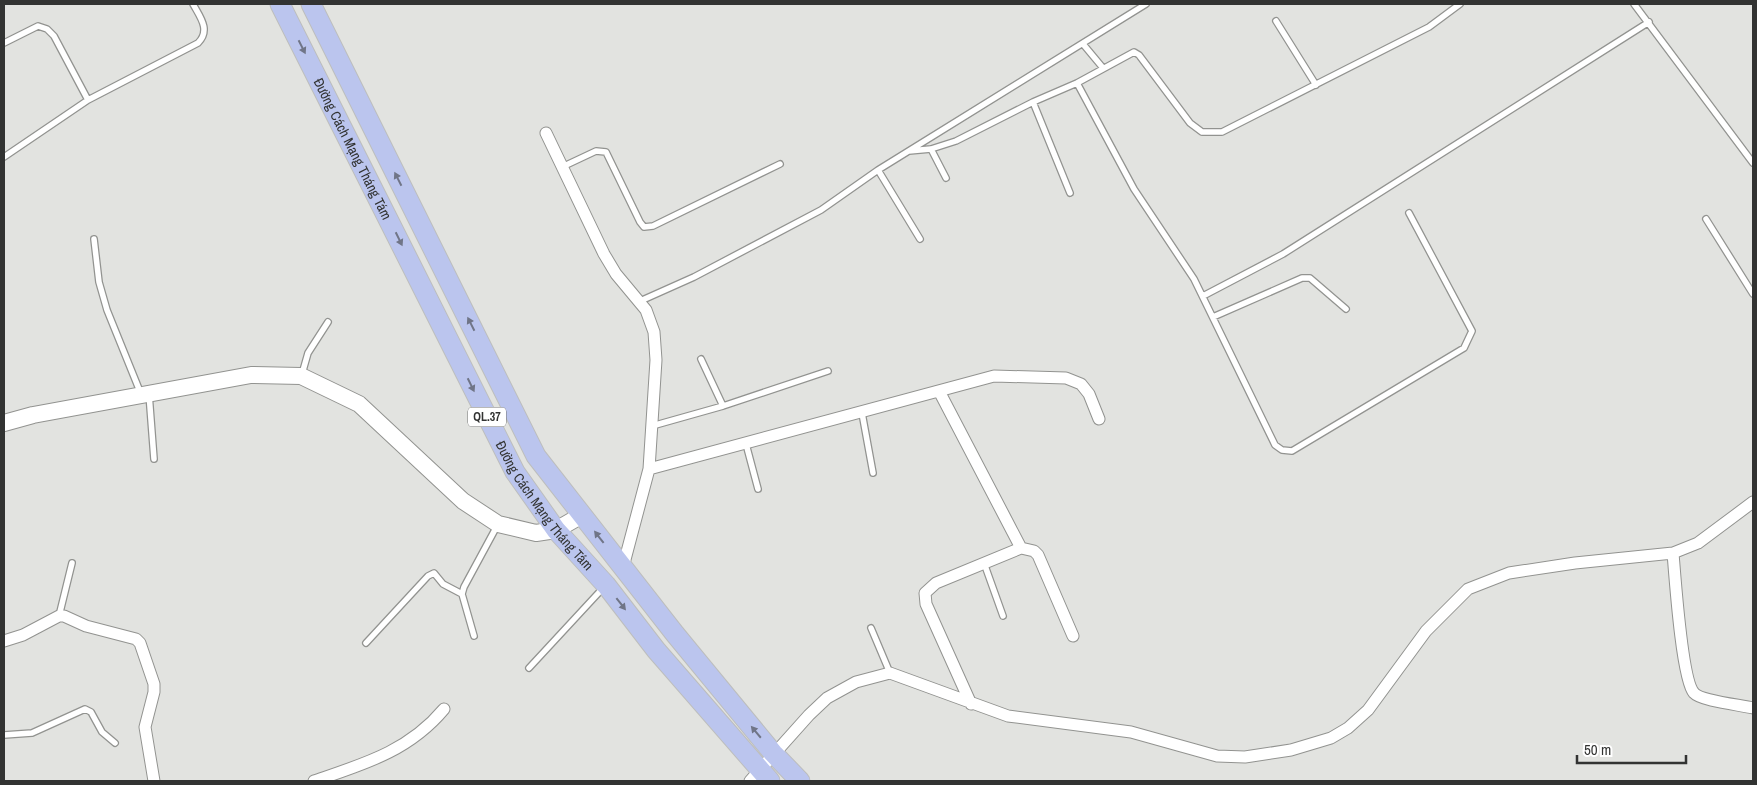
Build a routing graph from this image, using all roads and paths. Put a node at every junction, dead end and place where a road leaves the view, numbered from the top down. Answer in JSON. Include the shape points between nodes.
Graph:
{"nodes":[{"id":1,"x":192,"y":4,"type":"edge"},
{"id":2,"x":280,"y":4,"type":"edge"},
{"id":3,"x":311,"y":4,"type":"edge"},
{"id":4,"x":1146,"y":4,"type":"edge"},
{"id":5,"x":1460,"y":4,"type":"edge"},
{"id":6,"x":1634,"y":4,"type":"edge"},
{"id":7,"x":1276,"y":22,"type":"dead end"},
{"id":8,"x":1649,"y":22,"type":"junction"},
{"id":9,"x":4,"y":43,"type":"edge"},
{"id":10,"x":1083,"y":44,"type":"junction"},
{"id":11,"x":1103,"y":68,"type":"junction"},
{"id":12,"x":1077,"y":83,"type":"junction"},
{"id":13,"x":1316,"y":85,"type":"junction"},
{"id":14,"x":88,"y":100,"type":"junction"},
{"id":15,"x":1033,"y":102,"type":"junction"},
{"id":16,"x":546,"y":133,"type":"dead end"},
{"id":17,"x":931,"y":149,"type":"junction"},
{"id":18,"x":909,"y":151,"type":"junction"},
{"id":19,"x":4,"y":157,"type":"edge"},
{"id":20,"x":1753,"y":163,"type":"edge"},
{"id":21,"x":780,"y":164,"type":"dead end"},
{"id":22,"x":562,"y":167,"type":"junction"},
{"id":23,"x":878,"y":170,"type":"junction"},
{"id":24,"x":946,"y":178,"type":"dead end"},
{"id":25,"x":1070,"y":193,"type":"dead end"},
{"id":26,"x":1409,"y":213,"type":"dead end"},
{"id":27,"x":1706,"y":219,"type":"dead end"},
{"id":28,"x":94,"y":239,"type":"dead end"},
{"id":29,"x":920,"y":239,"type":"dead end"},
{"id":30,"x":1753,"y":294,"type":"edge"},
{"id":31,"x":1203,"y":296,"type":"junction"},
{"id":32,"x":638,"y":302,"type":"junction"},
{"id":33,"x":1346,"y":309,"type":"dead end"},
{"id":34,"x":1213,"y":317,"type":"junction"},
{"id":35,"x":328,"y":322,"type":"dead end"},
{"id":36,"x":701,"y":359,"type":"dead end"},
{"id":37,"x":828,"y":371,"type":"dead end"},
{"id":38,"x":301,"y":376,"type":"junction"},
{"id":39,"x":939,"y":391,"type":"junction"},
{"id":40,"x":145,"y":393,"type":"junction"},
{"id":41,"x":723,"y":406,"type":"junction"},
{"id":42,"x":862,"y":413,"type":"junction"},
{"id":43,"x":1099,"y":419,"type":"dead end"},
{"id":44,"x":4,"y":423,"type":"edge"},
{"id":45,"x":652,"y":426,"type":"junction"},
{"id":46,"x":746,"y":444,"type":"junction"},
{"id":47,"x":154,"y":460,"type":"dead end"},
{"id":48,"x":649,"y":470,"type":"junction"},
{"id":49,"x":873,"y":473,"type":"dead end"},
{"id":50,"x":758,"y":489,"type":"dead end"},
{"id":51,"x":1753,"y":502,"type":"edge"},
{"id":52,"x":582,"y":515,"type":"junction"},
{"id":53,"x":498,"y":524,"type":"junction"},
{"id":54,"x":556,"y":530,"type":"junction"},
{"id":55,"x":1021,"y":548,"type":"junction"},
{"id":56,"x":1673,"y":553,"type":"junction"},
{"id":57,"x":72,"y":563,"type":"dead end"},
{"id":58,"x":984,"y":563,"type":"junction"},
{"id":59,"x":623,"y":567,"type":"junction"},
{"id":60,"x":606,"y":586,"type":"junction"},
{"id":61,"x":462,"y":594,"type":"junction"},
{"id":62,"x":60,"y":616,"type":"junction"},
{"id":63,"x":1003,"y":616,"type":"dead end"},
{"id":64,"x":870,"y":628,"type":"dead end"},
{"id":65,"x":474,"y":636,"type":"dead end"},
{"id":66,"x":1073,"y":636,"type":"dead end"},
{"id":67,"x":4,"y":641,"type":"edge"},
{"id":68,"x":366,"y":643,"type":"dead end"},
{"id":69,"x":529,"y":668,"type":"dead end"},
{"id":70,"x":890,"y":673,"type":"junction"},
{"id":71,"x":971,"y":704,"type":"junction"},
{"id":72,"x":1753,"y":708,"type":"edge"},
{"id":73,"x":444,"y":710,"type":"dead end"},
{"id":74,"x":4,"y":736,"type":"edge"},
{"id":75,"x":115,"y":743,"type":"dead end"},
{"id":76,"x":773,"y":753,"type":"junction"},
{"id":77,"x":760,"y":778,"type":"edge"},
{"id":78,"x":154,"y":781,"type":"edge"},
{"id":79,"x":314,"y":781,"type":"edge"},
{"id":80,"x":800,"y":781,"type":"edge"}],
"edges":[{"from":1,"to":14,"type":"lane","via":[[205,28],[198,43]]},
{"from":2,"to":54,"type":"main road","name":"Đường Cách Mạng Tháng Tám","number":"QL.37","one_way":true,"via":[[515,472]]},
{"from":52,"to":3,"type":"main road","name":"Đường Cách Mạng Tháng Tám","number":"QL.37","one_way":true,"via":[[536,456]]},
{"from":4,"to":10,"type":"lane"},
{"from":5,"to":13,"type":"lane","via":[[1429,27]]},
{"from":6,"to":8,"type":"lane"},
{"from":7,"to":13,"type":"lane"},
{"from":8,"to":20,"type":"lane"},
{"from":8,"to":31,"type":"lane","via":[[1283,254]]},
{"from":9,"to":14,"type":"lane","via":[[38,26],[47,29],[54,36]]},
{"from":10,"to":11,"type":"lane"},
{"from":10,"to":18,"type":"lane"},
{"from":11,"to":12,"type":"lane"},
{"from":11,"to":13,"type":"lane","via":[[1128,53],[1140,55],[1190,123],[1211,134],[1222,132]]},
{"from":12,"to":15,"type":"lane"},
{"from":12,"to":31,"type":"lane","via":[[1134,189]]},
{"from":14,"to":19,"type":"lane"},
{"from":15,"to":17,"type":"lane","via":[[956,141]]},
{"from":15,"to":25,"type":"lane"},
{"from":16,"to":22,"type":"street"},
{"from":17,"to":18,"type":"lane"},
{"from":17,"to":24,"type":"lane"},
{"from":18,"to":23,"type":"lane"},
{"from":21,"to":22,"type":"lane","via":[[653,226],[644,227],[606,152],[596,151]]},
{"from":22,"to":32,"type":"street","via":[[616,274]]},
{"from":23,"to":29,"type":"lane"},
{"from":23,"to":32,"type":"lane","via":[[821,210],[694,277]]},
{"from":26,"to":34,"type":"lane","via":[[1472,331],[1470,339],[1464,348],[1292,451],[1274,445]]},
{"from":27,"to":30,"type":"lane"},
{"from":28,"to":40,"type":"lane","via":[[99,282],[107,310]]},
{"from":31,"to":34,"type":"lane"},
{"from":32,"to":45,"type":"street","via":[[646,310],[654,332],[656,360]]},
{"from":33,"to":34,"type":"lane","via":[[1310,278],[1302,278]]},
{"from":35,"to":38,"type":"lane","via":[[308,353]]},
{"from":36,"to":41,"type":"lane"},
{"from":37,"to":41,"type":"lane"},
{"from":38,"to":40,"type":"main road","via":[[251,375]]},
{"from":38,"to":53,"type":"main road","via":[[359,404],[463,501]]},
{"from":39,"to":42,"type":"street"},
{"from":39,"to":43,"type":"street","via":[[994,376],[1066,378],[1081,384],[1090,394]]},
{"from":39,"to":55,"type":"street"},
{"from":40,"to":44,"type":"main road"},
{"from":40,"to":47,"type":"lane"},
{"from":41,"to":45,"type":"lane"},
{"from":42,"to":46,"type":"street"},
{"from":42,"to":49,"type":"lane"},
{"from":45,"to":48,"type":"street"},
{"from":46,"to":48,"type":"street"},
{"from":46,"to":50,"type":"lane"},
{"from":48,"to":59,"type":"street"},
{"from":51,"to":56,"type":"street","via":[[1698,543]]},
{"from":52,"to":54,"type":"main road"},
{"from":59,"to":52,"type":"main road","name":"Đường Cách Mạng Tháng Tám","number":"QL.37","one_way":true},
{"from":53,"to":54,"type":"main road","via":[[536,533]]},
{"from":53,"to":61,"type":"lane"},
{"from":54,"to":60,"type":"main road","name":"Đường Cách Mạng Tháng Tám","number":"QL.37"},
{"from":55,"to":58,"type":"street"},
{"from":55,"to":66,"type":"street","via":[[1038,555]]},
{"from":56,"to":71,"type":"street","via":[[1509,573],[1468,588],[1426,630],[1368,710],[1331,738],[1290,750],[1245,757],[1216,756],[1131,732],[1008,716]]},
{"from":56,"to":72,"type":"street","via":[[1683,649],[1691,687],[1699,697]]},
{"from":57,"to":62,"type":"lane"},
{"from":58,"to":63,"type":"lane"},
{"from":58,"to":71,"type":"street","via":[[936,583],[925,593],[926,604]]},
{"from":76,"to":59,"type":"main road","name":"Đường Cách Mạng Tháng Tám","number":"QL.37","one_way":true},
{"from":60,"to":69,"type":"lane"},
{"from":60,"to":77,"type":"main road","name":"Đường Cách Mạng Tháng Tám","number":"QL.37","one_way":true},
{"from":61,"to":65,"type":"lane"},
{"from":61,"to":68,"type":"lane","via":[[442,584],[434,573],[428,576]]},
{"from":62,"to":67,"type":"street"},
{"from":62,"to":78,"type":"street","via":[[133,637],[140,643],[154,684],[146,727]]},
{"from":64,"to":70,"type":"lane"},
{"from":70,"to":71,"type":"street"},
{"from":70,"to":76,"type":"street","via":[[856,682],[827,698]]},
{"from":73,"to":79,"type":"street","via":[[429,728],[402,746]]},
{"from":74,"to":75,"type":"lane","via":[[32,733],[85,708],[91,712],[102,732]]},
{"from":76,"to":77,"type":"street"},
{"from":76,"to":80,"type":"main road","name":"Đường Cách Mạng Tháng Tám","number":"QL.37"}]}
